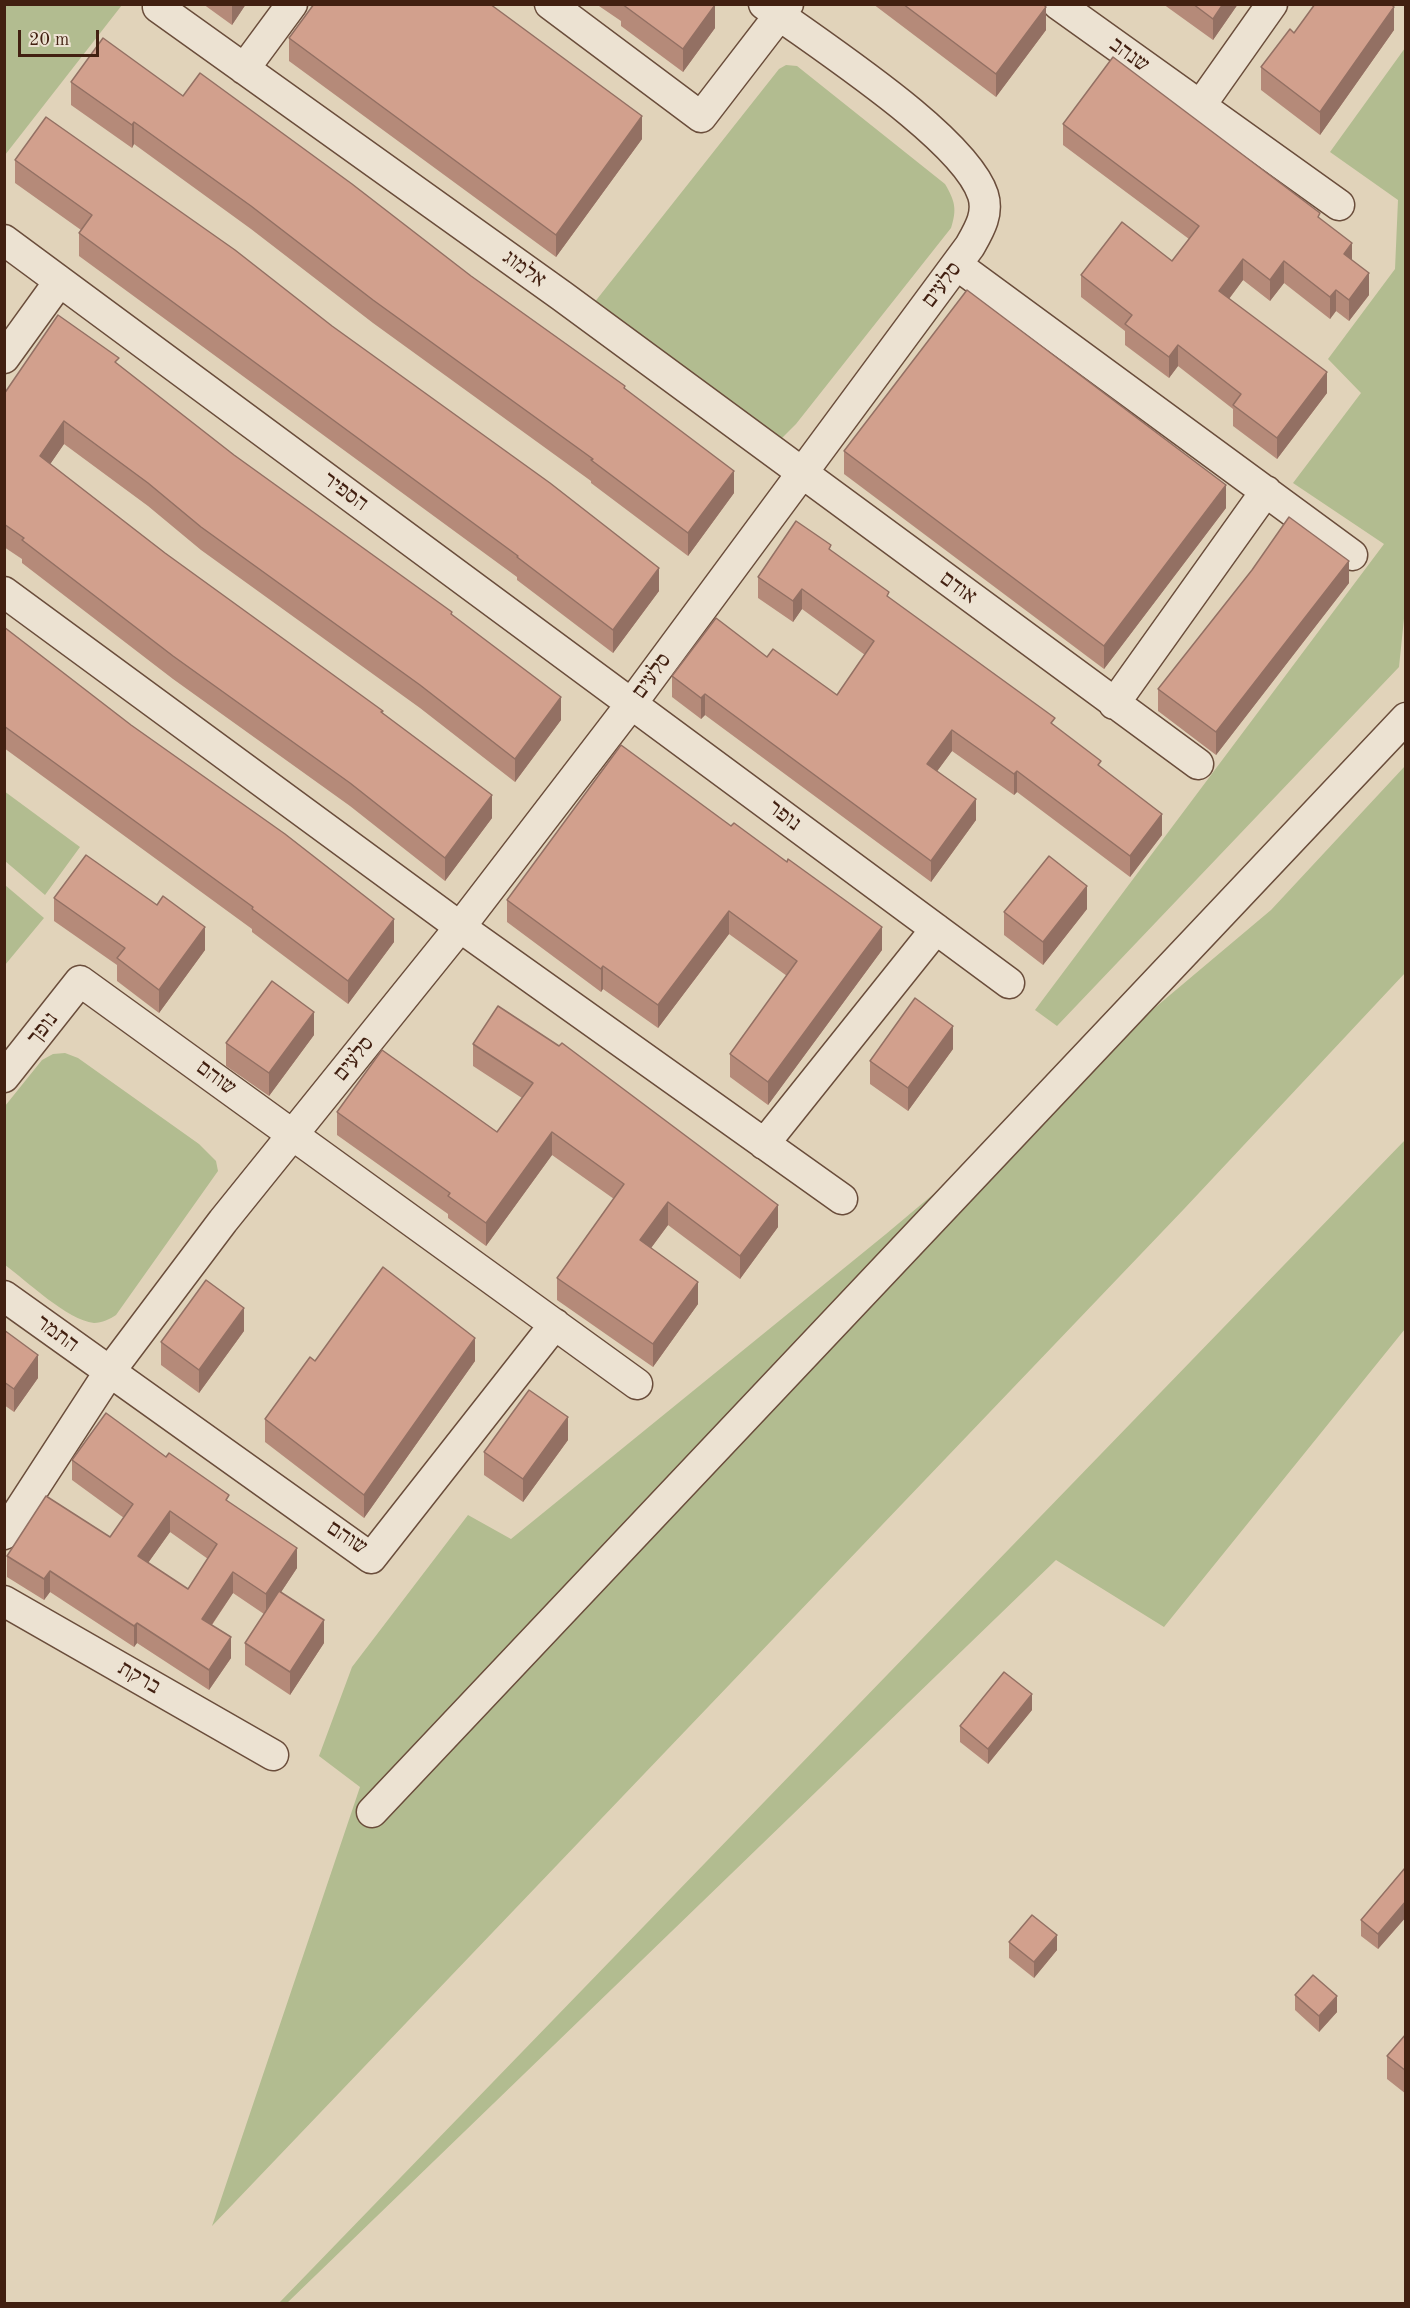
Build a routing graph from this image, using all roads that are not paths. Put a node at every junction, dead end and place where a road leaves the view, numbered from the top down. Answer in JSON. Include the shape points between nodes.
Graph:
{"nodes":[{"id":1,"x":292,"y":4,"type":"edge"},
{"id":2,"x":550,"y":4,"type":"edge"},
{"id":3,"x":1058,"y":4,"type":"edge"},
{"id":4,"x":1272,"y":4,"type":"edge"},
{"id":5,"x":158,"y":7,"type":"dead end"},
{"id":6,"x":777,"y":8,"type":"edge"},
{"id":7,"x":244,"y":69,"type":"junction"},
{"id":8,"x":1200,"y":106,"type":"junction"},
{"id":9,"x":1339,"y":205,"type":"dead end"},
{"id":10,"x":4,"y":240,"type":"edge"},
{"id":11,"x":957,"y":265,"type":"junction"},
{"id":12,"x":58,"y":282,"type":"junction"},
{"id":13,"x":4,"y":358,"type":"edge"},
{"id":14,"x":802,"y":473,"type":"junction"},
{"id":15,"x":1266,"y":491,"type":"junction"},
{"id":16,"x":1352,"y":555,"type":"dead end"},
{"id":17,"x":4,"y":592,"type":"edge"},
{"id":18,"x":632,"y":703,"type":"junction"},
{"id":19,"x":1114,"y":704,"type":"junction"},
{"id":20,"x":1406,"y":718,"type":"edge"},
{"id":21,"x":1198,"y":764,"type":"dead end"},
{"id":22,"x":460,"y":927,"type":"junction"},
{"id":23,"x":936,"y":929,"type":"junction"},
{"id":24,"x":81,"y":981,"type":"joint"},
{"id":25,"x":1009,"y":983,"type":"dead end"},
{"id":26,"x":4,"y":1077,"type":"edge"},
{"id":27,"x":293,"y":1135,"type":"junction"},
{"id":28,"x":764,"y":1144,"type":"junction"},
{"id":29,"x":842,"y":1199,"type":"dead end"},
{"id":30,"x":4,"y":1296,"type":"edge"},
{"id":31,"x":555,"y":1324,"type":"junction"},
{"id":32,"x":110,"y":1371,"type":"junction"},
{"id":33,"x":637,"y":1384,"type":"dead end"},
{"id":34,"x":4,"y":1534,"type":"edge"},
{"id":35,"x":4,"y":1601,"type":"edge"},
{"id":36,"x":273,"y":1755,"type":"dead end"},
{"id":37,"x":372,"y":1812,"type":"dead end"}],
"edges":[{"from":1,"to":7,"type":"street"},
{"from":2,"to":6,"type":"street","via":[[701,117]]},
{"from":3,"to":8,"type":"street","name":"שנהב"},
{"from":4,"to":8,"type":"street"},
{"from":5,"to":7,"type":"street","name":"אלמוג"},
{"from":6,"to":11,"type":"street","name":"סלעים","via":[[918,118],[971,172],[983,195],[985,217]]},
{"from":7,"to":14,"type":"street","name":"אלמוג"},
{"from":8,"to":9,"type":"street","name":"שנהב"},
{"from":10,"to":12,"type":"street","name":"הספיר"},
{"from":11,"to":14,"type":"street","name":"סלעים"},
{"from":11,"to":15,"type":"street"},
{"from":12,"to":13,"type":"street"},
{"from":12,"to":18,"type":"street","name":"הספיר"},
{"from":14,"to":18,"type":"street","name":"סלעים"},
{"from":14,"to":19,"type":"street","name":"אודם"},
{"from":15,"to":16,"type":"street"},
{"from":15,"to":19,"type":"street"},
{"from":17,"to":22,"type":"street"},
{"from":18,"to":22,"type":"street","name":"סלעים"},
{"from":18,"to":23,"type":"street","name":"נופר"},
{"from":19,"to":21,"type":"street","name":"אודם"},
{"from":20,"to":37,"type":"street"},
{"from":22,"to":27,"type":"street","name":"סלעים"},
{"from":22,"to":28,"type":"street"},
{"from":23,"to":25,"type":"street","name":"נופר"},
{"from":23,"to":28,"type":"street"},
{"from":24,"to":26,"type":"street","name":"נופך"},
{"from":24,"to":27,"type":"street","name":"שוהם"},
{"from":27,"to":31,"type":"street","name":"שוהם"},
{"from":27,"to":32,"type":"street","name":"סלעים"},
{"from":28,"to":29,"type":"street"},
{"from":30,"to":32,"type":"street","name":"התמר"},
{"from":31,"to":32,"type":"street","name":"שוהם","via":[[371,1558]]},
{"from":31,"to":33,"type":"street","name":"שוהם"},
{"from":32,"to":34,"type":"street"},
{"from":35,"to":36,"type":"street","name":"ברקת"}]}
